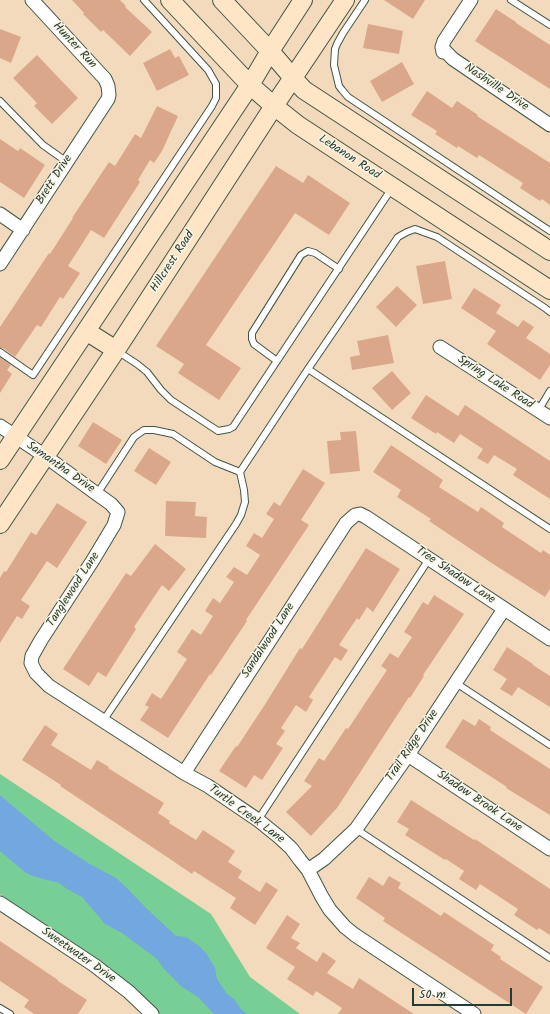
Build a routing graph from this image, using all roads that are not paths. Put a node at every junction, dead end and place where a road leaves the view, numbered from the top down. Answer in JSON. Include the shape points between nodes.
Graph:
{"nodes":[{"id":1,"x":32,"y":0,"type":"edge"},
{"id":2,"x":144,"y":0,"type":"edge"},
{"id":3,"x":170,"y":0,"type":"edge"},
{"id":4,"x":222,"y":0,"type":"edge"},
{"id":5,"x":303,"y":0,"type":"edge"},
{"id":6,"x":345,"y":0,"type":"edge"},
{"id":7,"x":365,"y":0,"type":"edge"},
{"id":8,"x":471,"y":0,"type":"edge"},
{"id":9,"x":511,"y":0,"type":"edge"},
{"id":10,"x":550,"y":25,"type":"edge"},
{"id":11,"x":270,"y":51,"type":"junction"},
{"id":12,"x":293,"y":78,"type":"junction"},
{"id":13,"x":250,"y":85,"type":"junction"},
{"id":14,"x":109,"y":95,"type":"joint"},
{"id":15,"x":0,"y":101,"type":"edge"},
{"id":16,"x":274,"y":106,"type":"junction"},
{"id":17,"x":550,"y":125,"type":"edge"},
{"id":18,"x":67,"y":162,"type":"junction"},
{"id":19,"x":393,"y":187,"type":"junction"},
{"id":20,"x":0,"y":214,"type":"edge"},
{"id":21,"x":23,"y":230,"type":"junction"},
{"id":22,"x":550,"y":231,"type":"edge"},
{"id":23,"x":550,"y":251,"type":"edge"},
{"id":24,"x":0,"y":264,"type":"edge"},
{"id":25,"x":339,"y":269,"type":"junction"},
{"id":26,"x":550,"y":290,"type":"edge"},
{"id":27,"x":550,"y":312,"type":"edge"},
{"id":28,"x":86,"y":331,"type":"junction"},
{"id":29,"x":440,"y":347,"type":"dead end"},
{"id":30,"x":116,"y":350,"type":"junction"},
{"id":31,"x":0,"y":352,"type":"edge"},
{"id":32,"x":277,"y":361,"type":"junction"},
{"id":33,"x":308,"y":369,"type":"junction"},
{"id":34,"x":550,"y":391,"type":"edge"},
{"id":35,"x":538,"y":411,"type":"junction"},
{"id":36,"x":550,"y":418,"type":"edge"},
{"id":37,"x":0,"y":426,"type":"edge"},
{"id":38,"x":16,"y":436,"type":"junction"},
{"id":39,"x":45,"y":456,"type":"junction"},
{"id":40,"x":0,"y":460,"type":"edge"},
{"id":41,"x":240,"y":472,"type":"junction"},
{"id":42,"x":97,"y":494,"type":"junction"},
{"id":43,"x":118,"y":512,"type":"joint"},
{"id":44,"x":360,"y":514,"type":"joint"},
{"id":45,"x":0,"y":524,"type":"edge"},
{"id":46,"x":550,"y":529,"type":"edge"},
{"id":47,"x":428,"y":559,"type":"junction"},
{"id":48,"x":504,"y":610,"type":"junction"},
{"id":49,"x":550,"y":639,"type":"edge"},
{"id":50,"x":33,"y":668,"type":"joint"},
{"id":51,"x":456,"y":683,"type":"junction"},
{"id":52,"x":103,"y":721,"type":"junction"},
{"id":53,"x":550,"y":745,"type":"edge"},
{"id":54,"x":408,"y":754,"type":"junction"},
{"id":55,"x":184,"y":773,"type":"junction"},
{"id":56,"x":258,"y":820,"type":"junction"},
{"id":57,"x":356,"y":829,"type":"junction"},
{"id":58,"x":550,"y":849,"type":"edge"},
{"id":59,"x":308,"y":870,"type":"junction"},
{"id":60,"x":0,"y":903,"type":"edge"},
{"id":61,"x":550,"y":958,"type":"edge"},
{"id":62,"x":0,"y":1008,"type":"edge"},
{"id":63,"x":10,"y":1014,"type":"edge"},
{"id":64,"x":152,"y":1014,"type":"edge"},
{"id":65,"x":474,"y":1014,"type":"edge"}],
"edges":[{"from":1,"to":14,"type":"street","name":"Hunter Run","via":[[105,79]]},
{"from":2,"to":31,"type":"lane","via":[[208,70],[216,84],[216,98],[33,374]]},
{"from":3,"to":13,"type":"main road","name":"Lebanon Road"},
{"from":4,"to":11,"type":"main road"},
{"from":5,"to":11,"type":"main road"},
{"from":6,"to":12,"type":"main road","name":"Hillcrest Road"},
{"from":7,"to":22,"type":"lane","via":[[335,49],[334,65],[342,90],[348,97]]},
{"from":8,"to":17,"type":"street","name":"Nashville Drive","via":[[444,41],[443,52]]},
{"from":9,"to":10,"type":"lane"},
{"from":11,"to":12,"type":"main road"},
{"from":11,"to":13,"type":"main road"},
{"from":12,"to":16,"type":"main road","name":"Hillcrest Road"},
{"from":12,"to":23,"type":"main road","via":[[304,90]]},
{"from":13,"to":16,"type":"main road","name":"Lebanon Road"},
{"from":13,"to":28,"type":"main road"},
{"from":14,"to":18,"type":"street","name":"Brett Drive"},
{"from":15,"to":18,"type":"lane","via":[[43,145]]},
{"from":16,"to":19,"type":"main road","name":"Lebanon Road","via":[[298,125]]},
{"from":16,"to":30,"type":"main road","name":"Hillcrest Road"},
{"from":18,"to":21,"type":"street","name":"Brett Drive"},
{"from":19,"to":25,"type":"lane"},
{"from":19,"to":26,"type":"main road","name":"Lebanon Road"},
{"from":20,"to":21,"type":"street"},
{"from":21,"to":24,"type":"street","name":"Brett Drive"},
{"from":25,"to":32,"type":"lane"},
{"from":25,"to":32,"type":"lane","via":[[315,253],[308,251],[301,255],[252,333],[254,344]]},
{"from":27,"to":33,"type":"lane","via":[[437,237],[414,229],[398,237]]},
{"from":28,"to":30,"type":"main road"},
{"from":28,"to":38,"type":"main road"},
{"from":29,"to":35,"type":"street","name":"Spring Lake Road"},
{"from":30,"to":32,"type":"lane","via":[[147,372],[171,400],[218,431],[229,429],[235,424]]},
{"from":30,"to":39,"type":"main road","name":"Hillcrest Road"},
{"from":33,"to":41,"type":"lane"},
{"from":33,"to":46,"type":"lane"},
{"from":34,"to":35,"type":"lane"},
{"from":35,"to":36,"type":"street","name":"Spring Lake Road"},
{"from":37,"to":38,"type":"street","name":"Samantha Drive"},
{"from":38,"to":39,"type":"street","name":"Samantha Drive"},
{"from":38,"to":40,"type":"main road"},
{"from":39,"to":42,"type":"street","name":"Samantha Drive"},
{"from":39,"to":45,"type":"main road","name":"Hillcrest Road"},
{"from":41,"to":42,"type":"lane","via":[[215,462],[173,434],[144,430],[134,437]]},
{"from":41,"to":52,"type":"lane","via":[[245,502],[241,515]]},
{"from":42,"to":43,"type":"street","name":"Samantha Drive","via":[[112,504]]},
{"from":43,"to":50,"type":"street","name":"Tanglewood Lane","via":[[114,525],[32,656]]},
{"from":44,"to":47,"type":"street","name":"Tree Shadow Lane"},
{"from":44,"to":55,"type":"street","name":"Sandalwood Lane","via":[[346,523]]},
{"from":47,"to":48,"type":"street","name":"Tree Shadow Lane"},
{"from":47,"to":56,"type":"lane"},
{"from":48,"to":49,"type":"street","name":"Tree Shadow Lane"},
{"from":48,"to":51,"type":"street","name":"Trail Ridge Drive"},
{"from":50,"to":52,"type":"street","name":"Turtle Creek Lane","via":[[49,686]]},
{"from":51,"to":53,"type":"lane"},
{"from":51,"to":54,"type":"street","name":"Trail Ridge Drive"},
{"from":52,"to":55,"type":"street","name":"Turtle Creek Lane"},
{"from":54,"to":57,"type":"street","name":"Trail Ridge Drive"},
{"from":54,"to":58,"type":"street","name":"Shadow Brook Lane"},
{"from":55,"to":56,"type":"street","name":"Turtle Creek Lane"},
{"from":56,"to":59,"type":"street","name":"Turtle Creek Lane","via":[[291,848]]},
{"from":57,"to":59,"type":"street","name":"Trail Ridge Drive","via":[[324,859]]},
{"from":57,"to":61,"type":"lane"},
{"from":59,"to":65,"type":"street","name":"Turtle Creek Lane","via":[[330,910],[345,927]]},
{"from":60,"to":64,"type":"street","name":"Sweetwater Drive","via":[[94,965]]},
{"from":62,"to":63,"type":"lane"}]}
